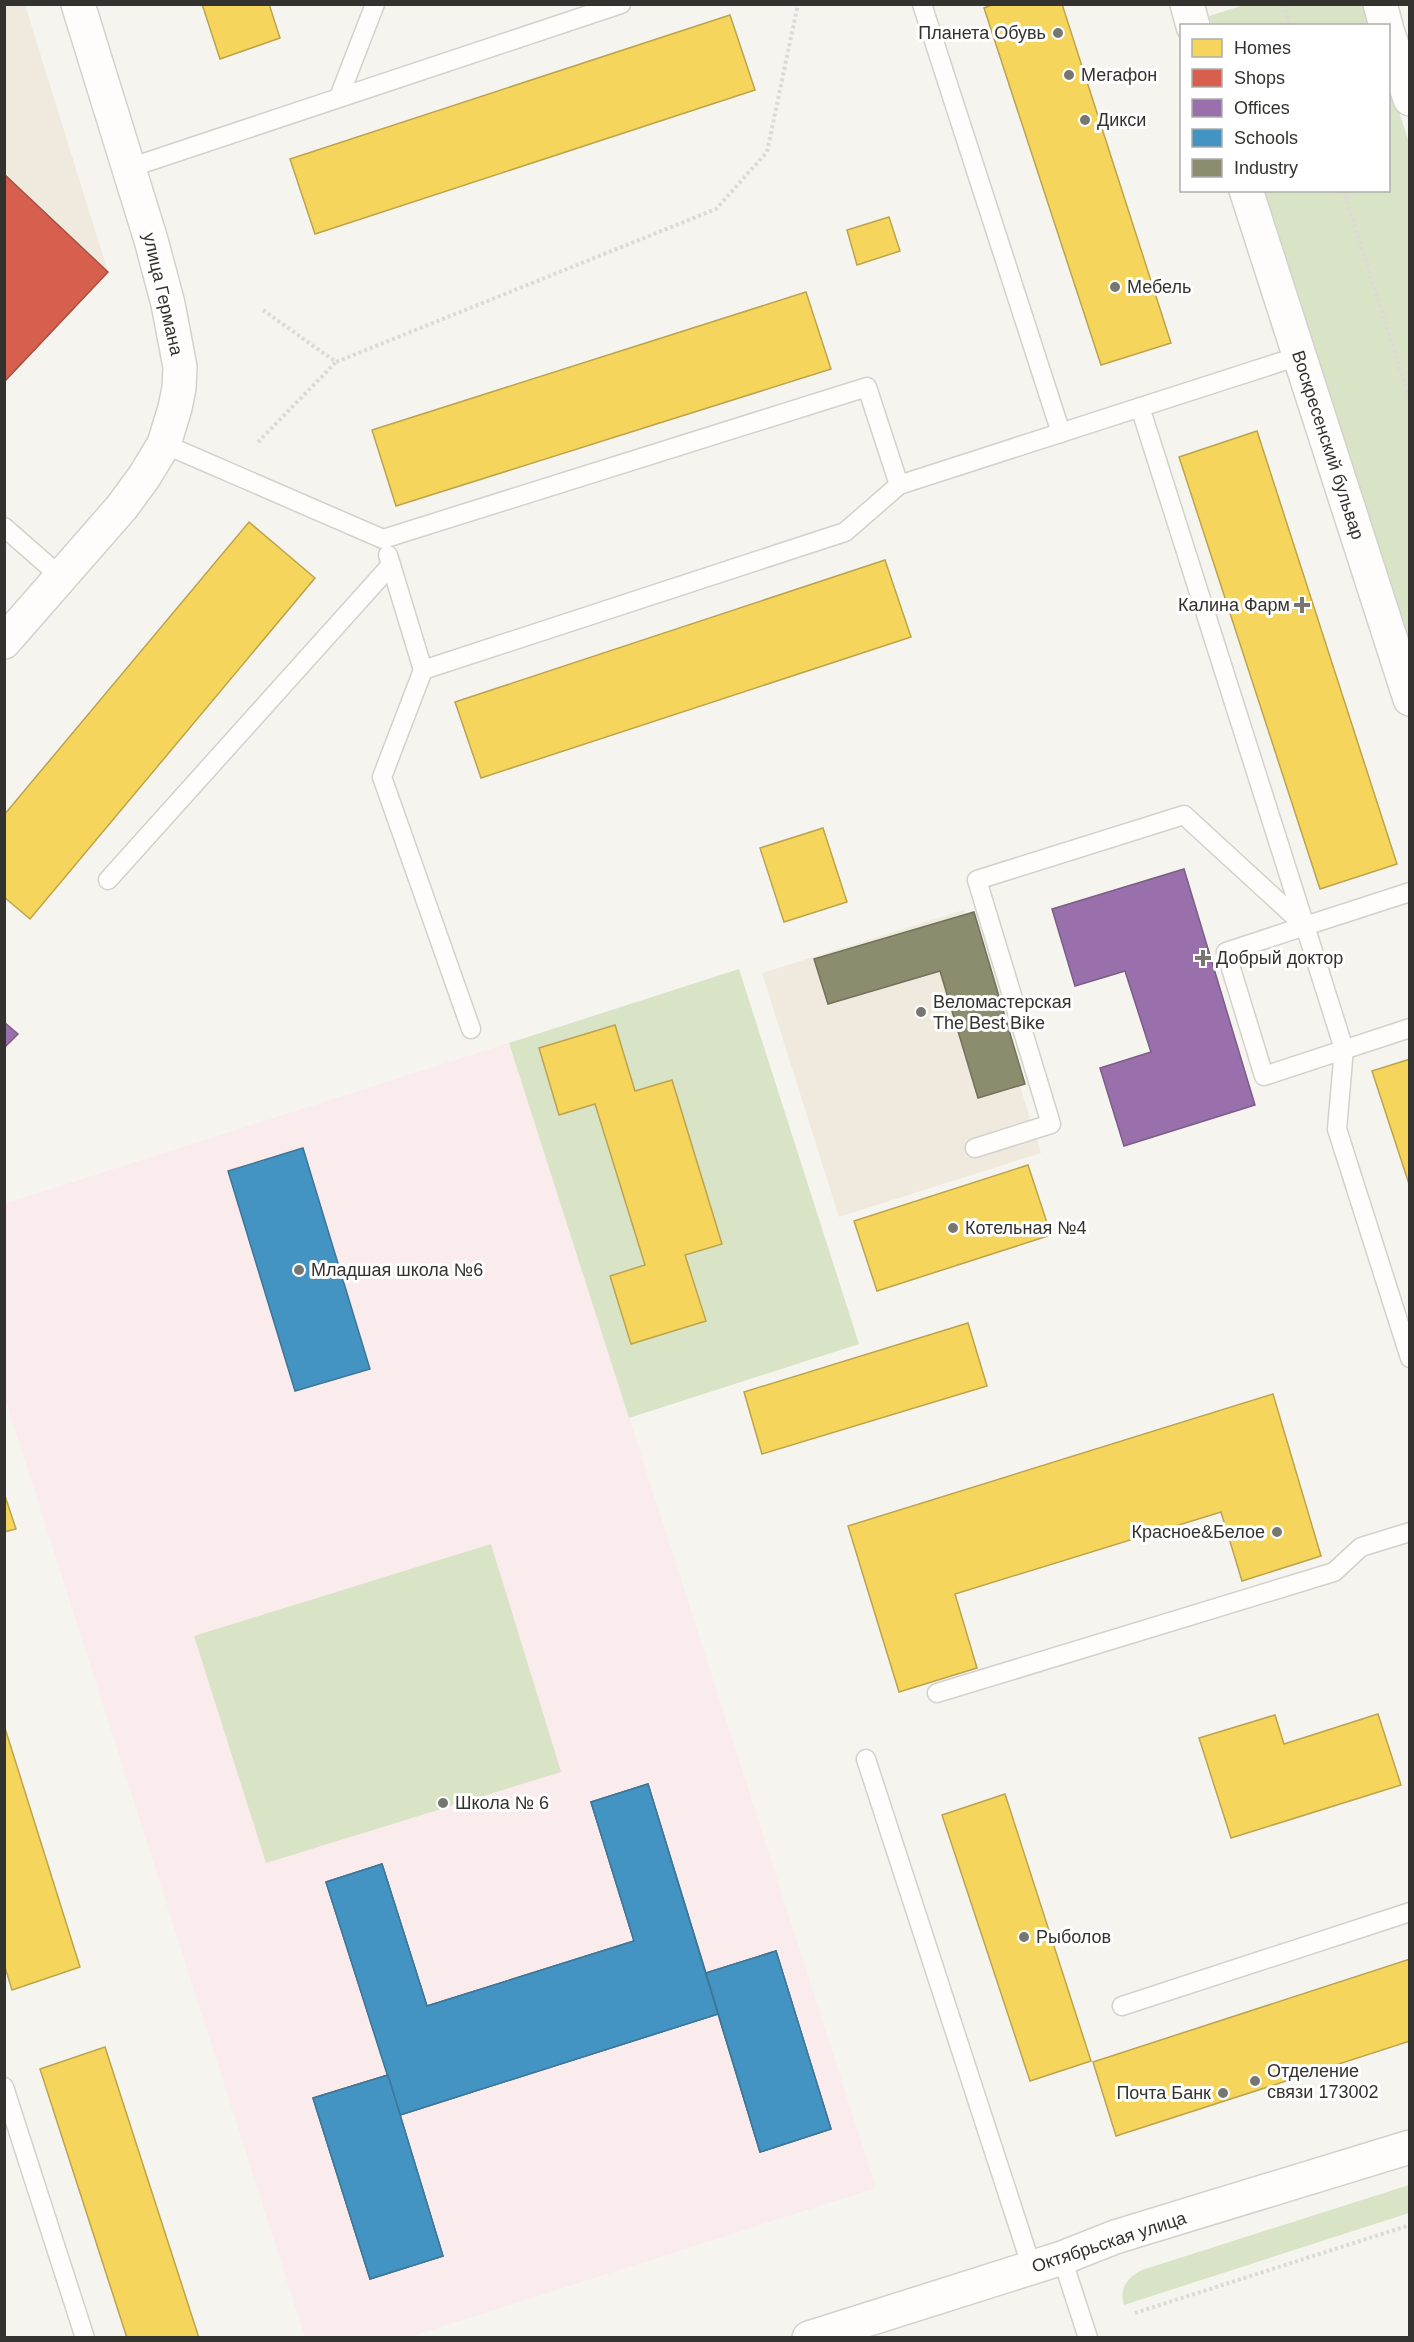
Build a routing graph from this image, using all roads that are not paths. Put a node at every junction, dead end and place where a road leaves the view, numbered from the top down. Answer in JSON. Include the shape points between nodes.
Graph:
{"nodes":[{"id":1,"x":78,"y":4,"type":"edge"},
{"id":2,"x":375,"y":4,"type":"edge"},
{"id":3,"x":621,"y":4,"type":"edge"},
{"id":4,"x":922,"y":4,"type":"edge"},
{"id":5,"x":1187,"y":4,"type":"edge"},
{"id":6,"x":1380,"y":4,"type":"edge"},
{"id":7,"x":1192,"y":24,"type":"edge"},
{"id":8,"x":1385,"y":24,"type":"edge"},
{"id":9,"x":1390,"y":36,"type":"edge"},
{"id":10,"x":339,"y":97,"type":"junction"},
{"id":11,"x":1410,"y":99,"type":"edge"},
{"id":12,"x":129,"y":168,"type":"junction"},
{"id":13,"x":1247,"y":192,"type":"edge"},
{"id":14,"x":1299,"y":356,"type":"junction"},
{"id":15,"x":1140,"y":407,"type":"junction"},
{"id":16,"x":1061,"y":433,"type":"junction"},
{"id":17,"x":164,"y":444,"type":"junction"},
{"id":18,"x":899,"y":485,"type":"junction"},
{"id":19,"x":4,"y":527,"type":"edge"},
{"id":20,"x":383,"y":539,"type":"junction"},
{"id":21,"x":391,"y":565,"type":"junction"},
{"id":22,"x":61,"y":577,"type":"junction"},
{"id":23,"x":4,"y":642,"type":"edge"},
{"id":24,"x":423,"y":670,"type":"junction"},
{"id":25,"x":1410,"y":699,"type":"edge"},
{"id":26,"x":108,"y":880,"type":"dead end"},
{"id":27,"x":1410,"y":892,"type":"edge"},
{"id":28,"x":1305,"y":926,"type":"junction"},
{"id":29,"x":1410,"y":1028,"type":"edge"},
{"id":30,"x":471,"y":1029,"type":"dead end"},
{"id":31,"x":1344,"y":1049,"type":"junction"},
{"id":32,"x":975,"y":1148,"type":"dead end"},
{"id":33,"x":1410,"y":1358,"type":"edge"},
{"id":34,"x":1410,"y":1532,"type":"edge"},
{"id":35,"x":937,"y":1694,"type":"dead end"},
{"id":36,"x":866,"y":1759,"type":"dead end"},
{"id":37,"x":1410,"y":1912,"type":"edge"},
{"id":38,"x":1122,"y":2006,"type":"dead end"},
{"id":39,"x":4,"y":2087,"type":"edge"},
{"id":40,"x":1410,"y":2147,"type":"edge"},
{"id":41,"x":1047,"y":2263,"type":"junction"},
{"id":42,"x":85,"y":2337,"type":"edge"},
{"id":43,"x":809,"y":2337,"type":"edge"},
{"id":44,"x":1088,"y":2337,"type":"edge"}],
"edges":[{"from":1,"to":12,"type":"main road","name":"улица Германа"},
{"from":2,"to":10,"type":"lane"},
{"from":3,"to":10,"type":"lane"},
{"from":4,"to":16,"type":"lane"},
{"from":5,"to":7,"type":"main road"},
{"from":6,"to":8,"type":"main road"},
{"from":9,"to":11,"type":"main road"},
{"from":10,"to":12,"type":"lane"},
{"from":12,"to":17,"type":"main road","name":"улица Германа","via":[[168,304],[180,368],[176,408]]},
{"from":13,"to":14,"type":"main road","name":"Воскресенский бульвар"},
{"from":14,"to":15,"type":"lane"},
{"from":14,"to":25,"type":"main road","name":"Воскресенский бульвар"},
{"from":15,"to":16,"type":"lane"},
{"from":15,"to":28,"type":"lane"},
{"from":16,"to":18,"type":"lane"},
{"from":17,"to":20,"type":"lane"},
{"from":17,"to":22,"type":"main road","name":"улица Германа","via":[[122,507]]},
{"from":18,"to":20,"type":"lane","via":[[867,387]]},
{"from":18,"to":24,"type":"lane","via":[[845,532]]},
{"from":19,"to":22,"type":"lane"},
{"from":20,"to":21,"type":"lane"},
{"from":21,"to":24,"type":"lane"},
{"from":21,"to":26,"type":"lane"},
{"from":22,"to":23,"type":"main road","name":"улица Германа"},
{"from":24,"to":30,"type":"lane","via":[[382,777]]},
{"from":27,"to":28,"type":"lane"},
{"from":28,"to":31,"type":"lane"},
{"from":28,"to":31,"type":"lane","via":[[1226,952],[1264,1076]]},
{"from":28,"to":32,"type":"lane","via":[[1184,815],[977,880],[1051,1124]]},
{"from":29,"to":31,"type":"lane"},
{"from":31,"to":33,"type":"lane","via":[[1337,1129]]},
{"from":34,"to":35,"type":"lane","via":[[1361,1547],[1334,1572]]},
{"from":36,"to":41,"type":"lane"},
{"from":37,"to":38,"type":"lane"},
{"from":39,"to":42,"type":"lane"},
{"from":40,"to":41,"type":"main road","name":"Октябрьская улица","via":[[1115,2237]]},
{"from":41,"to":43,"type":"main road","name":"Октябрьская улица"},
{"from":41,"to":44,"type":"lane"}]}
